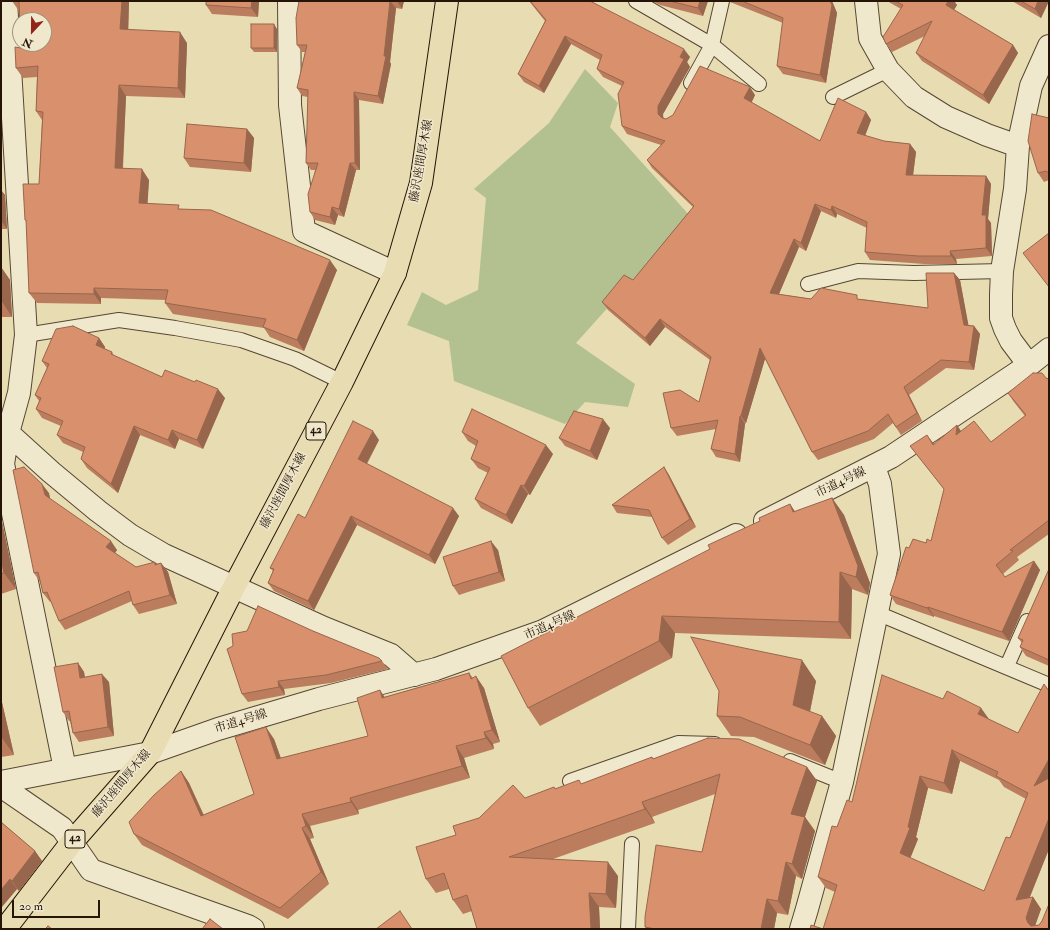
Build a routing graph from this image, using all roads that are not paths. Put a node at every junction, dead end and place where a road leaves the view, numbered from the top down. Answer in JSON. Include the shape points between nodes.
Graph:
{"nodes":[{"id":1,"x":6,"y":1,"type":"edge"},
{"id":2,"x":289,"y":1,"type":"edge"},
{"id":3,"x":447,"y":1,"type":"edge"},
{"id":4,"x":636,"y":1,"type":"edge"},
{"id":5,"x":722,"y":1,"type":"edge"},
{"id":6,"x":866,"y":1,"type":"edge"},
{"id":7,"x":712,"y":45,"type":"junction"},
{"id":8,"x":1049,"y":46,"type":"edge"},
{"id":9,"x":888,"y":70,"type":"junction"},
{"id":10,"x":759,"y":84,"type":"dead end"},
{"id":11,"x":686,"y":92,"type":"edge"},
{"id":12,"x":833,"y":97,"type":"dead end"},
{"id":13,"x":1018,"y":146,"type":"junction"},
{"id":14,"x":1002,"y":271,"type":"junction"},
{"id":15,"x":395,"y":273,"type":"junction"},
{"id":16,"x":808,"y":284,"type":"dead end"},
{"id":17,"x":26,"y":335,"type":"junction"},
{"id":18,"x":1049,"y":349,"type":"edge"},
{"id":19,"x":1028,"y":365,"type":"junction"},
{"id":20,"x":342,"y":382,"type":"junction"},
{"id":21,"x":5,"y":429,"type":"edge"},
{"id":22,"x":874,"y":467,"type":"junction"},
{"id":23,"x":234,"y":587,"type":"junction"},
{"id":24,"x":1031,"y":612,"type":"edge"},
{"id":25,"x":877,"y":613,"type":"junction"},
{"id":26,"x":1007,"y":666,"type":"junction"},
{"id":27,"x":414,"y":675,"type":"junction"},
{"id":28,"x":1049,"y":685,"type":"edge"},
{"id":29,"x":730,"y":744,"type":"edge"},
{"id":30,"x":150,"y":753,"type":"junction"},
{"id":31,"x":779,"y":756,"type":"edge"},
{"id":32,"x":65,"y":769,"type":"junction"},
{"id":33,"x":570,"y":780,"type":"dead end"},
{"id":34,"x":1,"y":782,"type":"edge"},
{"id":35,"x":842,"y":782,"type":"junction"},
{"id":36,"x":1,"y":786,"type":"edge"},
{"id":37,"x":72,"y":842,"type":"junction"},
{"id":38,"x":632,"y":844,"type":"dead end"},
{"id":39,"x":5,"y":929,"type":"edge"},
{"id":40,"x":253,"y":929,"type":"edge"},
{"id":41,"x":628,"y":929,"type":"edge"},
{"id":42,"x":801,"y":929,"type":"edge"}],
"edges":[{"from":1,"to":17,"type":"street"},
{"from":2,"to":15,"type":"street","via":[[290,106],[304,231]]},
{"from":3,"to":15,"type":"main road","name":"藤沢座間厚木線","number":"42","via":[[421,182]]},
{"from":4,"to":7,"type":"lane"},
{"from":5,"to":7,"type":"lane"},
{"from":6,"to":9,"type":"street","via":[[870,38]]},
{"from":7,"to":10,"type":"lane"},
{"from":7,"to":11,"type":"lane"},
{"from":8,"to":13,"type":"street","via":[[1031,86]]},
{"from":9,"to":12,"type":"lane"},
{"from":9,"to":13,"type":"street","via":[[914,97],[946,117]]},
{"from":13,"to":14,"type":"street","via":[[1015,189]]},
{"from":14,"to":16,"type":"lane","via":[[858,271]]},
{"from":14,"to":19,"type":"street","via":[[1001,318],[1011,341]]},
{"from":15,"to":20,"type":"main road","name":"藤沢座間厚木線","number":"42"},
{"from":17,"to":20,"type":"lane","via":[[119,320],[175,328],[241,340],[295,359]]},
{"from":17,"to":21,"type":"street","via":[[19,393]]},
{"from":18,"to":19,"type":"street","name":"市道4号線"},
{"from":19,"to":22,"type":"street","name":"市道4号線"},
{"from":20,"to":23,"type":"main road","name":"藤沢座間厚木線","number":"42"},
{"from":21,"to":23,"type":"street","via":[[51,472],[130,535],[164,555]]},
{"from":21,"to":32,"type":"street","via":[[3,464]]},
{"from":22,"to":25,"type":"street","via":[[880,484],[889,554]]},
{"from":22,"to":27,"type":"street","name":"市道4号線","via":[[543,631]]},
{"from":23,"to":27,"type":"street","via":[[391,655]]},
{"from":23,"to":30,"type":"main road","name":"藤沢座間厚木線","number":"42"},
{"from":24,"to":26,"type":"lane"},
{"from":25,"to":26,"type":"lane"},
{"from":25,"to":35,"type":"street"},
{"from":26,"to":28,"type":"lane"},
{"from":27,"to":30,"type":"street","name":"市道4号線","via":[[319,698]]},
{"from":29,"to":33,"type":"lane","via":[[678,742]]},
{"from":30,"to":32,"type":"street","name":"市道4号線"},
{"from":30,"to":37,"type":"main road","name":"藤沢座間厚木線","number":"42"},
{"from":31,"to":35,"type":"lane"},
{"from":32,"to":34,"type":"street","name":"市道4号線"},
{"from":35,"to":42,"type":"street"},
{"from":36,"to":37,"type":"street","via":[[62,828]]},
{"from":37,"to":39,"type":"main road","name":"藤沢座間厚木線","number":"42"},
{"from":37,"to":40,"type":"street","via":[[92,870]]},
{"from":38,"to":41,"type":"lane"}]}
